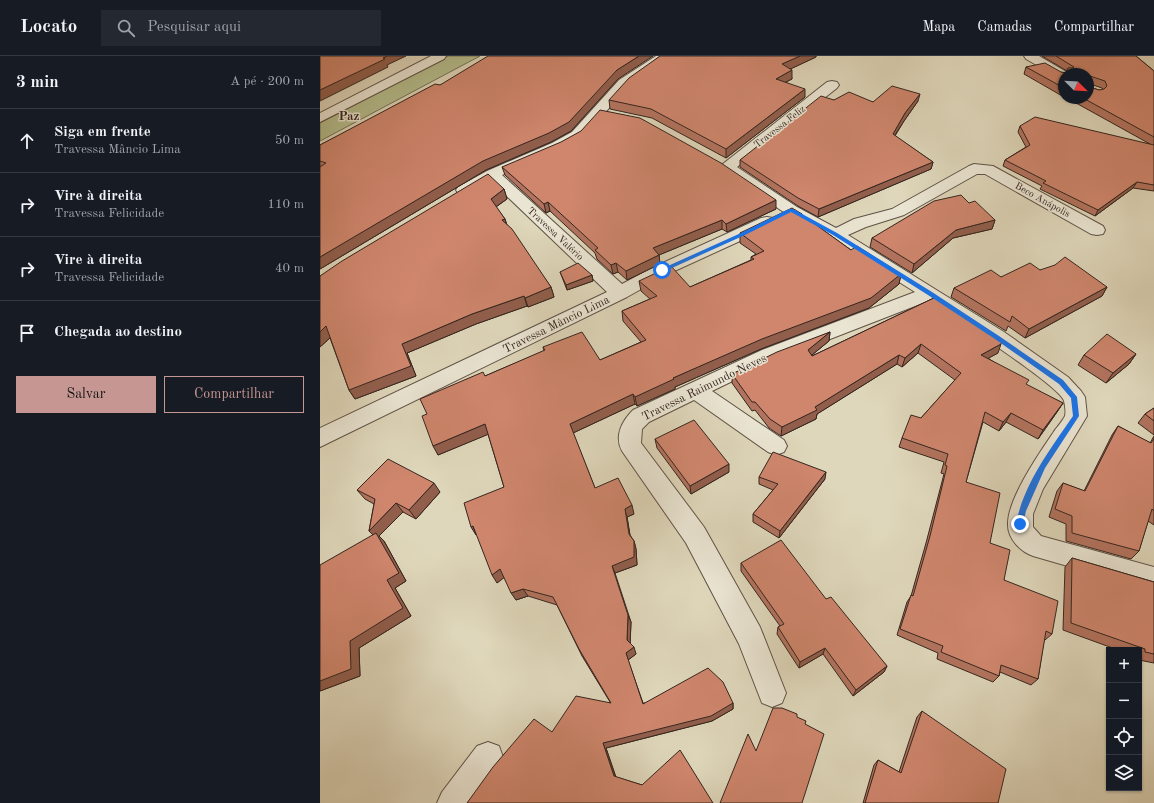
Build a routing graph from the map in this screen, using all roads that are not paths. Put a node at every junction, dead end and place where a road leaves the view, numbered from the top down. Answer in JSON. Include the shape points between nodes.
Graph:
{"nodes":[{"id":1,"x":440,"y":56,"type":"edge"},
{"id":2,"x":664,"y":56,"type":"edge"},
{"id":3,"x":1030,"y":56,"type":"edge"},
{"id":4,"x":1058,"y":71,"type":"edge"},
{"id":5,"x":832,"y":85,"type":"dead end"},
{"id":6,"x":598,"y":112,"type":"junction"},
{"id":7,"x":619,"y":116,"type":"edge"},
{"id":8,"x":320,"y":118,"type":"edge"},
{"id":9,"x":492,"y":174,"type":"junction"},
{"id":10,"x":450,"y":198,"type":"edge"},
{"id":11,"x":791,"y":210,"type":"junction"},
{"id":12,"x":1097,"y":230,"type":"dead end"},
{"id":13,"x":835,"y":234,"type":"junction"},
{"id":14,"x":620,"y":293,"type":"junction"},
{"id":15,"x":930,"y":293,"type":"junction"},
{"id":16,"x":695,"y":390,"type":"junction"},
{"id":17,"x":320,"y":438,"type":"edge"},
{"id":18,"x":776,"y":446,"type":"dead end"},
{"id":19,"x":1154,"y":579,"type":"edge"},
{"id":20,"x":772,"y":692,"type":"dead end"},
{"id":21,"x":488,"y":757,"type":"dead end"},
{"id":22,"x":453,"y":803,"type":"edge"}],
"edges":[{"from":1,"to":8,"type":"street"},
{"from":2,"to":6,"type":"street","via":[[624,83]]},
{"from":3,"to":4,"type":"street"},
{"from":5,"to":11,"type":"street","name":"Travessa Feliz","via":[[720,163]]},
{"from":6,"to":7,"type":"street"},
{"from":6,"to":9,"type":"street","via":[[577,135]]},
{"from":9,"to":10,"type":"street"},
{"from":9,"to":14,"type":"street","name":"Travessa Valério"},
{"from":11,"to":13,"type":"street"},
{"from":11,"to":14,"type":"street","name":"Travessa Mâncio Lima","via":[[662,270]]},
{"from":12,"to":13,"type":"street","name":"Beco Anápolis","via":[[988,169],[974,169],[898,212],[860,223]]},
{"from":13,"to":15,"type":"street"},
{"from":14,"to":17,"type":"street","name":"Travessa Mâncio Lima"},
{"from":15,"to":16,"type":"street","name":"Travessa Raimundo Neves","via":[[769,355]]},
{"from":15,"to":19,"type":"street","via":[[1061,382],[1074,397],[1076,416],[1043,467],[1022,511],[1020,524],[1023,536],[1033,545]]},
{"from":16,"to":18,"type":"street"},
{"from":16,"to":20,"type":"street","name":"Travessa Raimundo Neves","via":[[641,416],[632,424],[629,433],[630,446],[695,535],[750,637]]},
{"from":21,"to":22,"type":"street"}]}
